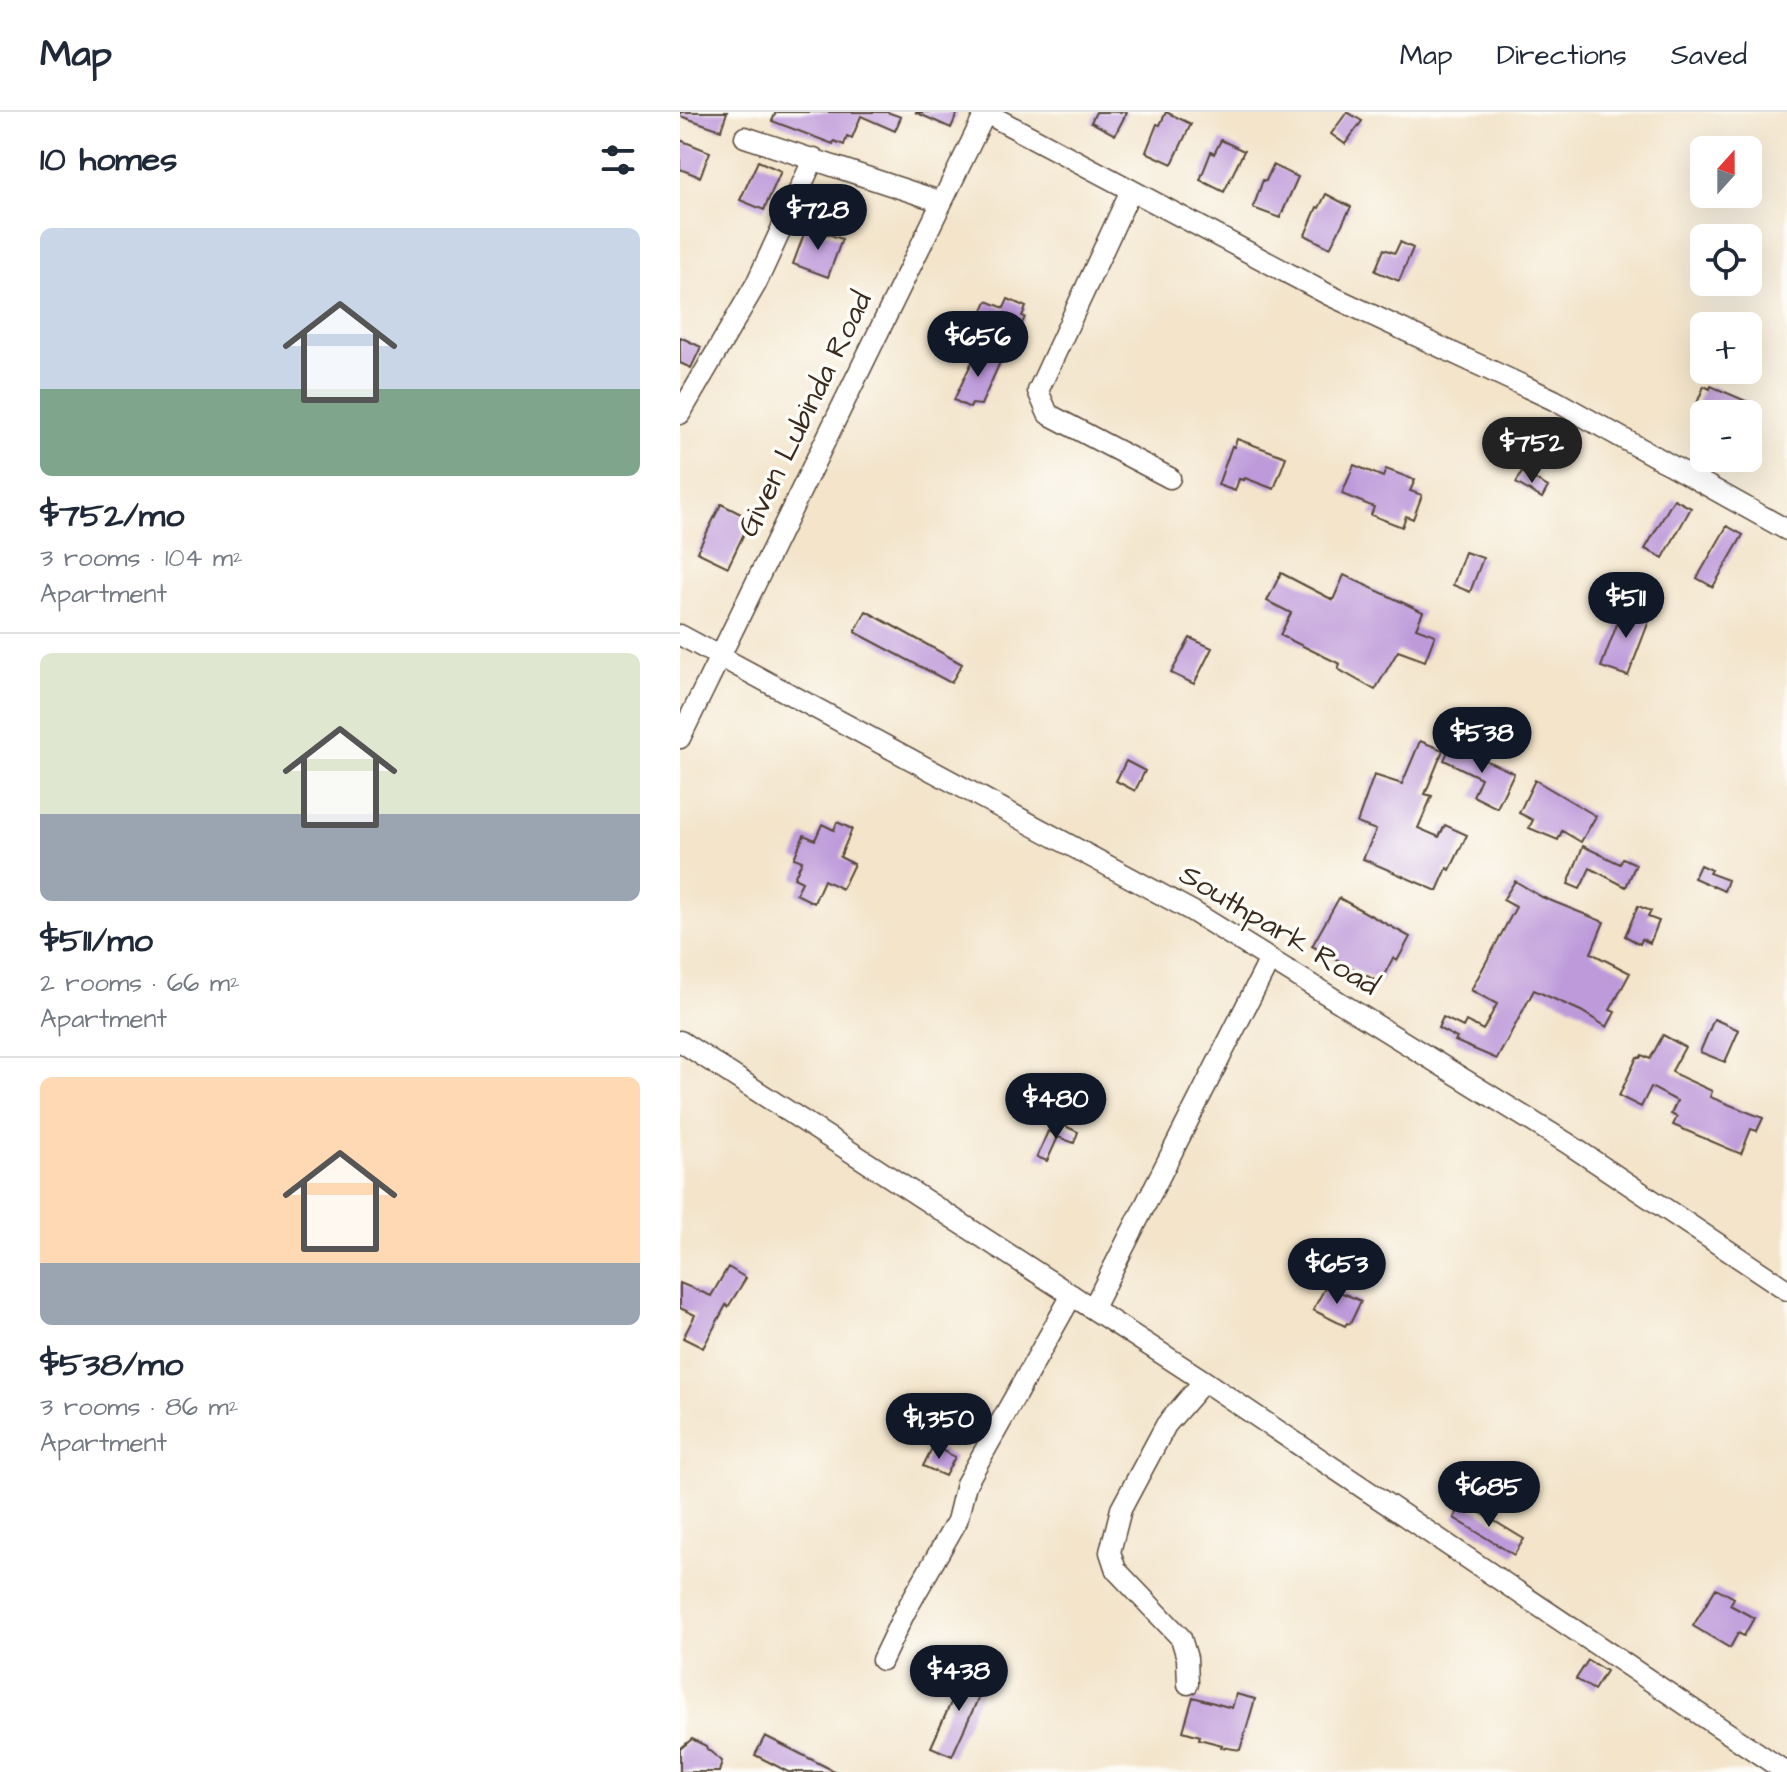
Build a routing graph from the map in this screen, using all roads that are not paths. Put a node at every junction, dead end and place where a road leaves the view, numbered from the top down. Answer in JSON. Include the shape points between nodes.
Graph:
{"nodes":[{"id":1,"x":986,"y":112,"type":"edge"},
{"id":2,"x":745,"y":137,"type":"dead end"},
{"id":3,"x":814,"y":158,"type":"junction"},
{"id":4,"x":1131,"y":190,"type":"junction"},
{"id":5,"x":942,"y":202,"type":"junction"},
{"id":6,"x":680,"y":414,"type":"edge"},
{"id":7,"x":1170,"y":478,"type":"dead end"},
{"id":8,"x":1787,"y":530,"type":"edge"},
{"id":9,"x":680,"y":635,"type":"edge"},
{"id":10,"x":720,"y":657,"type":"junction"},
{"id":11,"x":680,"y":738,"type":"edge"},
{"id":12,"x":1270,"y":959,"type":"junction"},
{"id":13,"x":680,"y":1041,"type":"edge"},
{"id":14,"x":1787,"y":1290,"type":"edge"},
{"id":15,"x":1072,"y":1295,"type":"junction"},
{"id":16,"x":1093,"y":1308,"type":"junction"},
{"id":17,"x":1204,"y":1381,"type":"junction"},
{"id":18,"x":882,"y":1660,"type":"dead end"},
{"id":19,"x":1188,"y":1684,"type":"dead end"},
{"id":20,"x":1786,"y":1772,"type":"edge"}],
"edges":[{"from":1,"to":4,"type":"street"},
{"from":1,"to":5,"type":"street","name":"Given Lubinda Road"},
{"from":2,"to":3,"type":"street"},
{"from":3,"to":5,"type":"street"},
{"from":3,"to":6,"type":"street","via":[[756,284]]},
{"from":4,"to":7,"type":"street","via":[[1038,391],[1048,414]]},
{"from":4,"to":8,"type":"street","via":[[1329,295],[1554,400]]},
{"from":5,"to":10,"type":"street","name":"Given Lubinda Road"},
{"from":9,"to":10,"type":"street","name":"Southpark Road"},
{"from":10,"to":11,"type":"street","name":"Given Lubinda Road"},
{"from":10,"to":12,"type":"street","name":"Southpark Road","via":[[1152,889]]},
{"from":12,"to":14,"type":"street","name":"Southpark Road","via":[[1567,1143]]},
{"from":12,"to":16,"type":"street"},
{"from":13,"to":15,"type":"street"},
{"from":15,"to":16,"type":"street"},
{"from":15,"to":18,"type":"street","via":[[966,1484],[957,1521]]},
{"from":16,"to":17,"type":"street"},
{"from":17,"to":19,"type":"street","via":[[1166,1425],[1121,1509],[1110,1552],[1116,1570],[1181,1638]]},
{"from":17,"to":20,"type":"street"}]}
